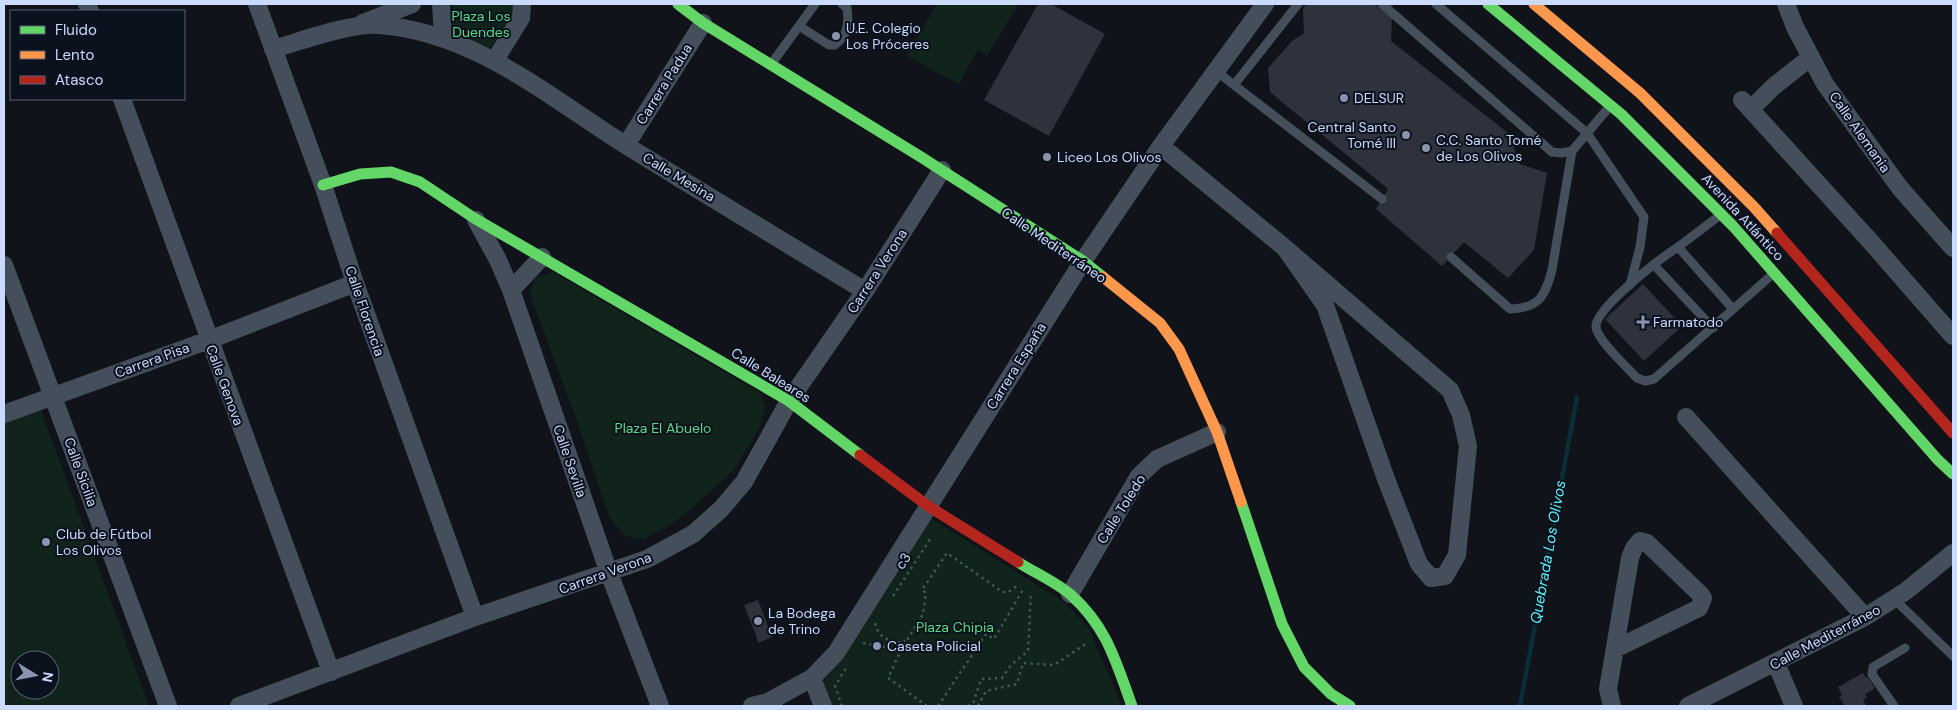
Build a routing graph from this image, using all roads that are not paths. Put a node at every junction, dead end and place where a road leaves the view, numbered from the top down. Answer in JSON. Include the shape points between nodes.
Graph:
{"nodes":[{"id":1,"x":257,"y":4,"type":"edge"},
{"id":2,"x":412,"y":4,"type":"edge"},
{"id":3,"x":441,"y":4,"type":"edge"},
{"id":4,"x":522,"y":4,"type":"edge"},
{"id":5,"x":678,"y":4,"type":"edge"},
{"id":6,"x":815,"y":4,"type":"edge"},
{"id":7,"x":842,"y":4,"type":"edge"},
{"id":8,"x":1265,"y":4,"type":"edge"},
{"id":9,"x":1298,"y":4,"type":"edge"},
{"id":10,"x":1382,"y":4,"type":"edge"},
{"id":11,"x":1436,"y":4,"type":"edge"},
{"id":12,"x":1488,"y":4,"type":"edge"},
{"id":13,"x":1534,"y":4,"type":"edge"},
{"id":14,"x":1786,"y":4,"type":"edge"},
{"id":15,"x":703,"y":23,"type":"junction"},
{"id":16,"x":799,"y":26,"type":"junction"},
{"id":17,"x":347,"y":29,"type":"junction"},
{"id":18,"x":443,"y":37,"type":"junction"},
{"id":19,"x":272,"y":49,"type":"junction"},
{"id":20,"x":1811,"y":57,"type":"junction"},
{"id":21,"x":495,"y":60,"type":"junction"},
{"id":22,"x":770,"y":65,"type":"junction"},
{"id":23,"x":1216,"y":71,"type":"junction"},
{"id":24,"x":1234,"y":85,"type":"junction"},
{"id":25,"x":122,"y":100,"type":"edge"},
{"id":26,"x":1610,"y":105,"type":"junction"},
{"id":27,"x":1588,"y":133,"type":"junction"},
{"id":28,"x":626,"y":145,"type":"junction"},
{"id":29,"x":1161,"y":146,"type":"junction"},
{"id":30,"x":1572,"y":151,"type":"junction"},
{"id":31,"x":942,"y":170,"type":"junction"},
{"id":32,"x":322,"y":185,"type":"junction"},
{"id":33,"x":1382,"y":199,"type":"dead end"},
{"id":34,"x":1721,"y":214,"type":"junction"},
{"id":35,"x":474,"y":218,"type":"junction"},
{"id":36,"x":1285,"y":248,"type":"junction"},
{"id":37,"x":1678,"y":248,"type":"junction"},
{"id":38,"x":1953,"y":248,"type":"edge"},
{"id":39,"x":542,"y":257,"type":"junction"},
{"id":40,"x":1451,"y":257,"type":"dead end"},
{"id":41,"x":1083,"y":261,"type":"junction"},
{"id":42,"x":1654,"y":264,"type":"junction"},
{"id":43,"x":4,"y":265,"type":"edge"},
{"id":44,"x":1774,"y":273,"type":"junction"},
{"id":45,"x":355,"y":283,"type":"junction"},
{"id":46,"x":1630,"y":285,"type":"junction"},
{"id":47,"x":511,"y":290,"type":"junction"},
{"id":48,"x":865,"y":291,"type":"junction"},
{"id":49,"x":1733,"y":309,"type":"junction"},
{"id":50,"x":1712,"y":328,"type":"junction"},
{"id":51,"x":1953,"y":336,"type":"edge"},
{"id":52,"x":208,"y":340,"type":"junction"},
{"id":53,"x":52,"y":395,"type":"junction"},
{"id":54,"x":788,"y":401,"type":"junction"},
{"id":55,"x":4,"y":414,"type":"edge"},
{"id":56,"x":1686,"y":417,"type":"dead end"},
{"id":57,"x":1217,"y":432,"type":"junction"},
{"id":58,"x":1953,"y":433,"type":"edge"},
{"id":59,"x":1953,"y":474,"type":"edge"},
{"id":60,"x":928,"y":506,"type":"junction"},
{"id":61,"x":1953,"y":553,"type":"edge"},
{"id":62,"x":610,"y":573,"type":"junction"},
{"id":63,"x":1070,"y":594,"type":"junction"},
{"id":64,"x":1894,"y":599,"type":"junction"},
{"id":65,"x":476,"y":617,"type":"junction"},
{"id":66,"x":1865,"y":617,"type":"junction"},
{"id":67,"x":1905,"y":648,"type":"dead end"},
{"id":68,"x":1615,"y":649,"type":"junction"},
{"id":69,"x":1953,"y":656,"type":"edge"},
{"id":70,"x":1776,"y":663,"type":"junction"},
{"id":71,"x":331,"y":672,"type":"junction"},
{"id":72,"x":812,"y":678,"type":"junction"},
{"id":73,"x":168,"y":706,"type":"edge"},
{"id":74,"x":239,"y":706,"type":"edge"},
{"id":75,"x":660,"y":706,"type":"edge"},
{"id":76,"x":752,"y":706,"type":"edge"},
{"id":77,"x":823,"y":706,"type":"edge"},
{"id":78,"x":1132,"y":706,"type":"edge"},
{"id":79,"x":1350,"y":706,"type":"edge"},
{"id":80,"x":1612,"y":706,"type":"edge"},
{"id":81,"x":1688,"y":706,"type":"edge"},
{"id":82,"x":1794,"y":706,"type":"edge"},
{"id":83,"x":1894,"y":706,"type":"edge"}],
"edges":[{"from":1,"to":19,"type":"street","name":"Calle Florencia"},
{"from":2,"to":17,"type":"street","name":"Calle Mesina"},
{"from":3,"to":18,"type":"street"},
{"from":4,"to":21,"type":"street","via":[[521,18]]},
{"from":5,"to":15,"type":"street","name":"Calle Mediterráneo"},
{"from":6,"to":16,"type":"lane"},
{"from":7,"to":16,"type":"lane","via":[[847,8],[849,24],[842,40],[835,45],[829,45]]},
{"from":8,"to":23,"type":"street","name":"Carrera España"},
{"from":9,"to":24,"type":"lane"},
{"from":10,"to":30,"type":"lane","via":[[1552,152]]},
{"from":11,"to":27,"type":"lane"},
{"from":12,"to":26,"type":"street","name":"Avenida Atlántico"},
{"from":13,"to":58,"type":"street","name":"Avenida Atlántico","via":[[1640,93],[1754,207]]},
{"from":14,"to":20,"type":"street","name":"Calle Alemania"},
{"from":15,"to":22,"type":"street","name":"Calle Mediterráneo"},
{"from":15,"to":28,"type":"street","name":"Carrera Padua"},
{"from":16,"to":22,"type":"lane"},
{"from":17,"to":18,"type":"street","name":"Calle Mesina","via":[[377,25]]},
{"from":17,"to":19,"type":"street","name":"Calle Mesina"},
{"from":18,"to":21,"type":"street","name":"Calle Mesina"},
{"from":19,"to":32,"type":"street","name":"Calle Florencia"},
{"from":20,"to":38,"type":"street","name":"Calle Alemania","via":[[1825,84],[1900,188]]},
{"from":20,"to":51,"type":"street","via":[[1746,105]]},
{"from":21,"to":28,"type":"street","name":"Calle Mesina"},
{"from":22,"to":31,"type":"street","name":"Calle Mediterráneo"},
{"from":23,"to":24,"type":"lane"},
{"from":23,"to":29,"type":"street","name":"Carrera España"},
{"from":24,"to":33,"type":"lane"},
{"from":25,"to":52,"type":"street","name":"Calle Genova"},
{"from":26,"to":27,"type":"lane"},
{"from":26,"to":34,"type":"street","name":"Avenida Atlántico"},
{"from":27,"to":30,"type":"lane"},
{"from":27,"to":46,"type":"lane","via":[[1644,217]]},
{"from":28,"to":48,"type":"street","name":"Calle Mesina"},
{"from":29,"to":36,"type":"street"},
{"from":29,"to":41,"type":"street","name":"Carrera España"},
{"from":30,"to":40,"type":"lane","via":[[1552,270],[1547,289],[1538,301],[1525,309],[1510,309]]},
{"from":31,"to":41,"type":"street","name":"Calle Mediterráneo"},
{"from":31,"to":48,"type":"street","name":"Carrera Verona"},
{"from":32,"to":35,"type":"street","name":"Calle Baleares","via":[[360,174],[391,172],[420,182]]},
{"from":32,"to":45,"type":"street","name":"Calle Florencia"},
{"from":34,"to":37,"type":"lane"},
{"from":34,"to":44,"type":"street","name":"Avenida Atlántico"},
{"from":35,"to":39,"type":"street","name":"Calle Baleares"},
{"from":35,"to":47,"type":"street","name":"Calle Sevilla"},
{"from":36,"to":36,"type":"street","via":[[1325,306],[1419,564],[1431,578],[1445,576],[1457,555],[1468,446],[1461,415],[1450,390]]},
{"from":37,"to":42,"type":"lane"},
{"from":37,"to":49,"type":"lane"},
{"from":39,"to":47,"type":"street"},
{"from":39,"to":54,"type":"street","name":"Calle Baleares"},
{"from":41,"to":57,"type":"street","name":"Calle Mediterráneo","via":[[1160,323],[1179,349]]},
{"from":41,"to":60,"type":"street","name":"Carrera España"},
{"from":42,"to":46,"type":"lane"},
{"from":42,"to":50,"type":"lane"},
{"from":43,"to":53,"type":"street","name":"Calle Sicilia"},
{"from":44,"to":49,"type":"lane"},
{"from":44,"to":59,"type":"street","name":"Avenida Atlántico"},
{"from":45,"to":52,"type":"street","name":"Carrera Pisa"},
{"from":45,"to":65,"type":"street","name":"Calle Florencia"},
{"from":46,"to":50,"type":"lane","via":[[1599,315],[1596,327],[1600,337],[1637,378],[1645,381],[1654,379]]},
{"from":47,"to":62,"type":"street","name":"Calle Sevilla"},
{"from":48,"to":54,"type":"street","name":"Carrera Verona"},
{"from":49,"to":50,"type":"lane"},
{"from":52,"to":53,"type":"street","name":"Carrera Pisa"},
{"from":52,"to":71,"type":"street","name":"Calle Genova"},
{"from":53,"to":55,"type":"street","name":"Carrera Pisa"},
{"from":53,"to":73,"type":"street","name":"Calle Sicilia"},
{"from":54,"to":60,"type":"street","name":"Calle Baleares"},
{"from":54,"to":62,"type":"street","name":"Carrera Verona","via":[[744,482],[721,509],[693,534],[647,559]]},
{"from":56,"to":66,"type":"street"},
{"from":57,"to":63,"type":"street","name":"Calle Toledo","via":[[1157,459],[1138,476]]},
{"from":57,"to":79,"type":"street","name":"Calle Mediterráneo","via":[[1282,624],[1304,667],[1331,694]]},
{"from":60,"to":63,"type":"street","name":"Calle Baleares"},
{"from":60,"to":72,"type":"street","name":"Carrera España","via":[[836,654]]},
{"from":61,"to":64,"type":"street","name":"Calle Mediterráneo"},
{"from":62,"to":65,"type":"street","name":"Carrera Verona"},
{"from":62,"to":75,"type":"street","name":"Calle Sevilla"},
{"from":63,"to":78,"type":"street","name":"Calle Baleares","via":[[1096,621],[1112,651]]},
{"from":64,"to":66,"type":"street","name":"Calle Mediterráneo"},
{"from":64,"to":69,"type":"lane"},
{"from":65,"to":71,"type":"street","name":"Carrera Verona"},
{"from":66,"to":70,"type":"street","name":"Calle Mediterráneo"},
{"from":67,"to":83,"type":"lane","via":[[1871,670]]},
{"from":68,"to":68,"type":"street","via":[[1630,558],[1640,541],[1647,543],[1701,595],[1702,603],[1699,608]]},
{"from":68,"to":80,"type":"street","via":[[1608,689]]},
{"from":70,"to":81,"type":"street","name":"Calle Mediterráneo"},
{"from":70,"to":82,"type":"street"},
{"from":71,"to":74,"type":"street","name":"Carrera Verona"},
{"from":72,"to":76,"type":"street","name":"Carrera España","via":[[768,702]]},
{"from":72,"to":77,"type":"street"}]}
